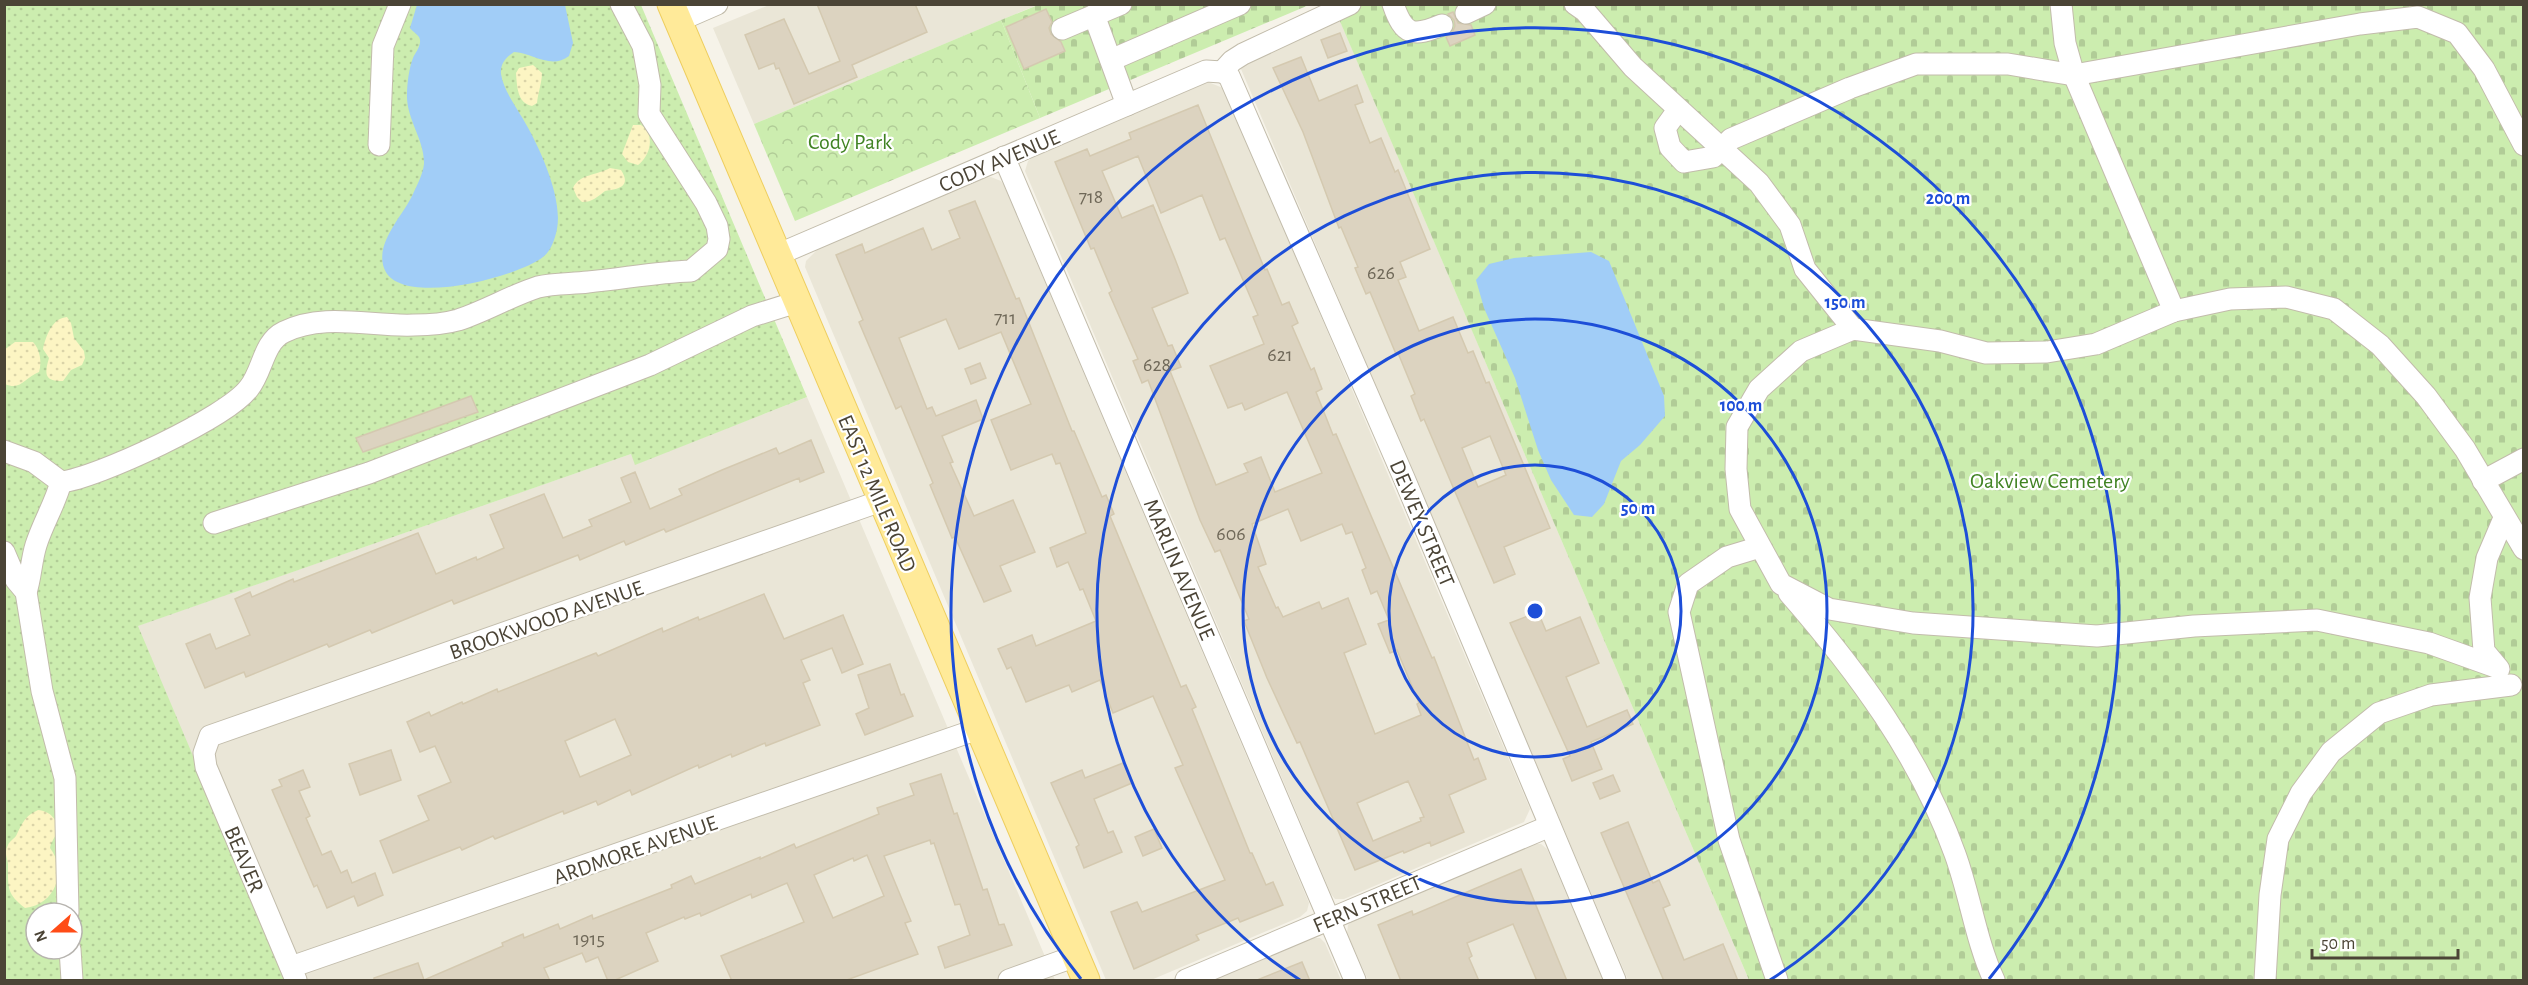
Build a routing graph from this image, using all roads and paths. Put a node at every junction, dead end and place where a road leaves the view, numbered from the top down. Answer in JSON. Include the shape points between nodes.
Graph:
{"nodes":[{"id":1,"x":400,"y":4,"type":"edge"},
{"id":2,"x":621,"y":4,"type":"edge"},
{"id":3,"x":717,"y":4,"type":"edge"},
{"id":4,"x":1121,"y":4,"type":"edge"},
{"id":5,"x":1240,"y":4,"type":"edge"},
{"id":6,"x":1350,"y":4,"type":"edge"},
{"id":7,"x":1393,"y":4,"type":"edge"},
{"id":8,"x":1575,"y":4,"type":"edge"},
{"id":9,"x":2061,"y":4,"type":"edge"},
{"id":10,"x":675,"y":13,"type":"edge"},
{"id":11,"x":1094,"y":15,"type":"junction"},
{"id":12,"x":1442,"y":25,"type":"dead end"},
{"id":13,"x":1062,"y":29,"type":"dead end"},
{"id":14,"x":1111,"y":60,"type":"junction"},
{"id":15,"x":1222,"y":72,"type":"junction"},
{"id":16,"x":2074,"y":75,"type":"junction"},
{"id":17,"x":1127,"y":105,"type":"junction"},
{"id":18,"x":1678,"y":110,"type":"junction"},
{"id":19,"x":379,"y":145,"type":"dead end"},
{"id":20,"x":2523,"y":145,"type":"edge"},
{"id":21,"x":1722,"y":148,"type":"junction"},
{"id":22,"x":1004,"y":157,"type":"junction"},
{"id":23,"x":777,"y":255,"type":"junction"},
{"id":24,"x":797,"y":302,"type":"junction"},
{"id":25,"x":2174,"y":310,"type":"junction"},
{"id":26,"x":1853,"y":329,"type":"junction"},
{"id":27,"x":4,"y":451,"type":"edge"},
{"id":28,"x":2523,"y":459,"type":"edge"},
{"id":29,"x":2483,"y":481,"type":"junction"},
{"id":30,"x":61,"y":482,"type":"junction"},
{"id":31,"x":882,"y":501,"type":"junction"},
{"id":32,"x":2504,"y":518,"type":"junction"},
{"id":33,"x":214,"y":523,"type":"dead end"},
{"id":34,"x":1760,"y":547,"type":"junction"},
{"id":35,"x":2523,"y":549,"type":"edge"},
{"id":36,"x":4,"y":552,"type":"edge"},
{"id":37,"x":1781,"y":584,"type":"junction"},
{"id":38,"x":26,"y":592,"type":"junction"},
{"id":39,"x":31,"y":624,"type":"junction"},
{"id":40,"x":18,"y":644,"type":"dead end"},
{"id":41,"x":2496,"y":667,"type":"junction"},
{"id":42,"x":2517,"y":688,"type":"edge"},
{"id":43,"x":978,"y":729,"type":"junction"},
{"id":44,"x":210,"y":736,"type":"joint"},
{"id":45,"x":1550,"y":826,"type":"junction"},
{"id":46,"x":68,"y":901,"type":"edge"},
{"id":47,"x":1329,"y":919,"type":"junction"},
{"id":48,"x":1076,"y":956,"type":"junction"},
{"id":49,"x":71,"y":961,"type":"edge"},
{"id":50,"x":294,"y":974,"type":"edge"},
{"id":51,"x":72,"y":981,"type":"edge"},
{"id":52,"x":1009,"y":981,"type":"edge"},
{"id":53,"x":1086,"y":981,"type":"edge"},
{"id":54,"x":1186,"y":981,"type":"edge"},
{"id":55,"x":1355,"y":981,"type":"edge"},
{"id":56,"x":1615,"y":981,"type":"edge"},
{"id":57,"x":1777,"y":981,"type":"edge"},
{"id":58,"x":1995,"y":981,"type":"edge"},
{"id":59,"x":2265,"y":981,"type":"edge"}],
"edges":[{"from":1,"to":19,"type":"street","via":[[383,45]]},
{"from":2,"to":30,"type":"street","via":[[644,46],[650,85],[649,114],[717,226],[717,249],[704,261],[691,271],[541,286],[456,321],[383,325],[329,321],[300,325],[270,343],[248,391],[230,404],[123,463]]},
{"from":3,"to":10,"type":"street"},
{"from":4,"to":11,"type":"street"},
{"from":5,"to":14,"type":"street"},
{"from":6,"to":15,"type":"street","via":[[1243,54]]},
{"from":7,"to":12,"type":"street","via":[[1405,29],[1413,33]]},
{"from":8,"to":18,"type":"street"},
{"from":9,"to":16,"type":"street","via":[[2065,43]]},
{"from":10,"to":23,"type":"main road","name":"EAST 12 MILE ROAD"},
{"from":11,"to":13,"type":"street"},
{"from":11,"to":14,"type":"street"},
{"from":14,"to":17,"type":"street"},
{"from":15,"to":17,"type":"street","name":"CODY AVENUE","via":[[1206,71]]},
{"from":15,"to":45,"type":"street","name":"DEWEY STREET","via":[[1233,82],[1400,466]]},
{"from":16,"to":20,"type":"street","via":[[2418,17],[2457,33],[2484,69]]},
{"from":16,"to":21,"type":"street","via":[[2008,64],[1916,64],[1731,139]]},
{"from":16,"to":25,"type":"street"},
{"from":17,"to":22,"type":"street","name":"CODY AVENUE"},
{"from":18,"to":21,"type":"street"},
{"from":18,"to":21,"type":"street","via":[[1665,128],[1670,147],[1684,162],[1713,157]]},
{"from":21,"to":26,"type":"street","via":[[1759,183],[1790,225],[1805,269]]},
{"from":22,"to":23,"type":"street","name":"CODY AVENUE"},
{"from":22,"to":47,"type":"street","name":"MARLIN AVENUE"},
{"from":23,"to":24,"type":"main road","name":"EAST 12 MILE ROAD"},
{"from":24,"to":31,"type":"main road","name":"EAST 12 MILE ROAD"},
{"from":24,"to":33,"type":"street","via":[[752,316],[650,365],[369,473]]},
{"from":25,"to":26,"type":"street","via":[[2096,344],[2047,352],[1986,353]]},
{"from":25,"to":29,"type":"street","via":[[2230,299],[2286,297],[2334,309],[2380,345],[2426,396],[2465,448]]},
{"from":26,"to":34,"type":"street","via":[[1801,351],[1759,389],[1737,427],[1740,509]]},
{"from":27,"to":30,"type":"street","via":[[34,462]]},
{"from":28,"to":29,"type":"street"},
{"from":29,"to":32,"type":"street"},
{"from":30,"to":38,"type":"street","via":[[34,549]]},
{"from":31,"to":43,"type":"main road","name":"EAST 12 MILE ROAD"},
{"from":31,"to":44,"type":"street","name":"BROOKWOOD AVENUE"},
{"from":32,"to":35,"type":"street"},
{"from":32,"to":41,"type":"street","via":[[2487,558],[2480,598],[2484,651]]},
{"from":34,"to":37,"type":"street"},
{"from":34,"to":57,"type":"street","via":[[1727,557],[1688,584],[1679,612],[1729,840]]},
{"from":36,"to":38,"type":"street"},
{"from":37,"to":41,"type":"street","via":[[1829,609],[1913,623],[2097,636],[2317,620],[2429,643]]},
{"from":37,"to":58,"type":"street","via":[[1828,638],[1897,734],[1955,853]]},
{"from":38,"to":39,"type":"street"},
{"from":39,"to":40,"type":"street"},
{"from":39,"to":46,"type":"street","via":[[42,691],[65,778]]},
{"from":41,"to":42,"type":"street"},
{"from":42,"to":59,"type":"street","via":[[2431,695],[2379,713],[2331,752],[2301,793],[2278,839]]},
{"from":43,"to":48,"type":"main road","name":"EAST 12 MILE ROAD"},
{"from":43,"to":50,"type":"street","name":"ARDMORE AVENUE"},
{"from":44,"to":50,"type":"street","name":"BEAVER","via":[[204,753],[206,767]]},
{"from":45,"to":47,"type":"street","name":"FERN STREET"},
{"from":45,"to":56,"type":"street","name":"DEWEY STREET"},
{"from":47,"to":54,"type":"street","name":"FERN STREET"},
{"from":47,"to":55,"type":"street","name":"MARLIN AVENUE"},
{"from":48,"to":52,"type":"street"},
{"from":48,"to":53,"type":"main road","name":"EAST 12 MILE ROAD"},
{"from":49,"to":51,"type":"street"}]}
